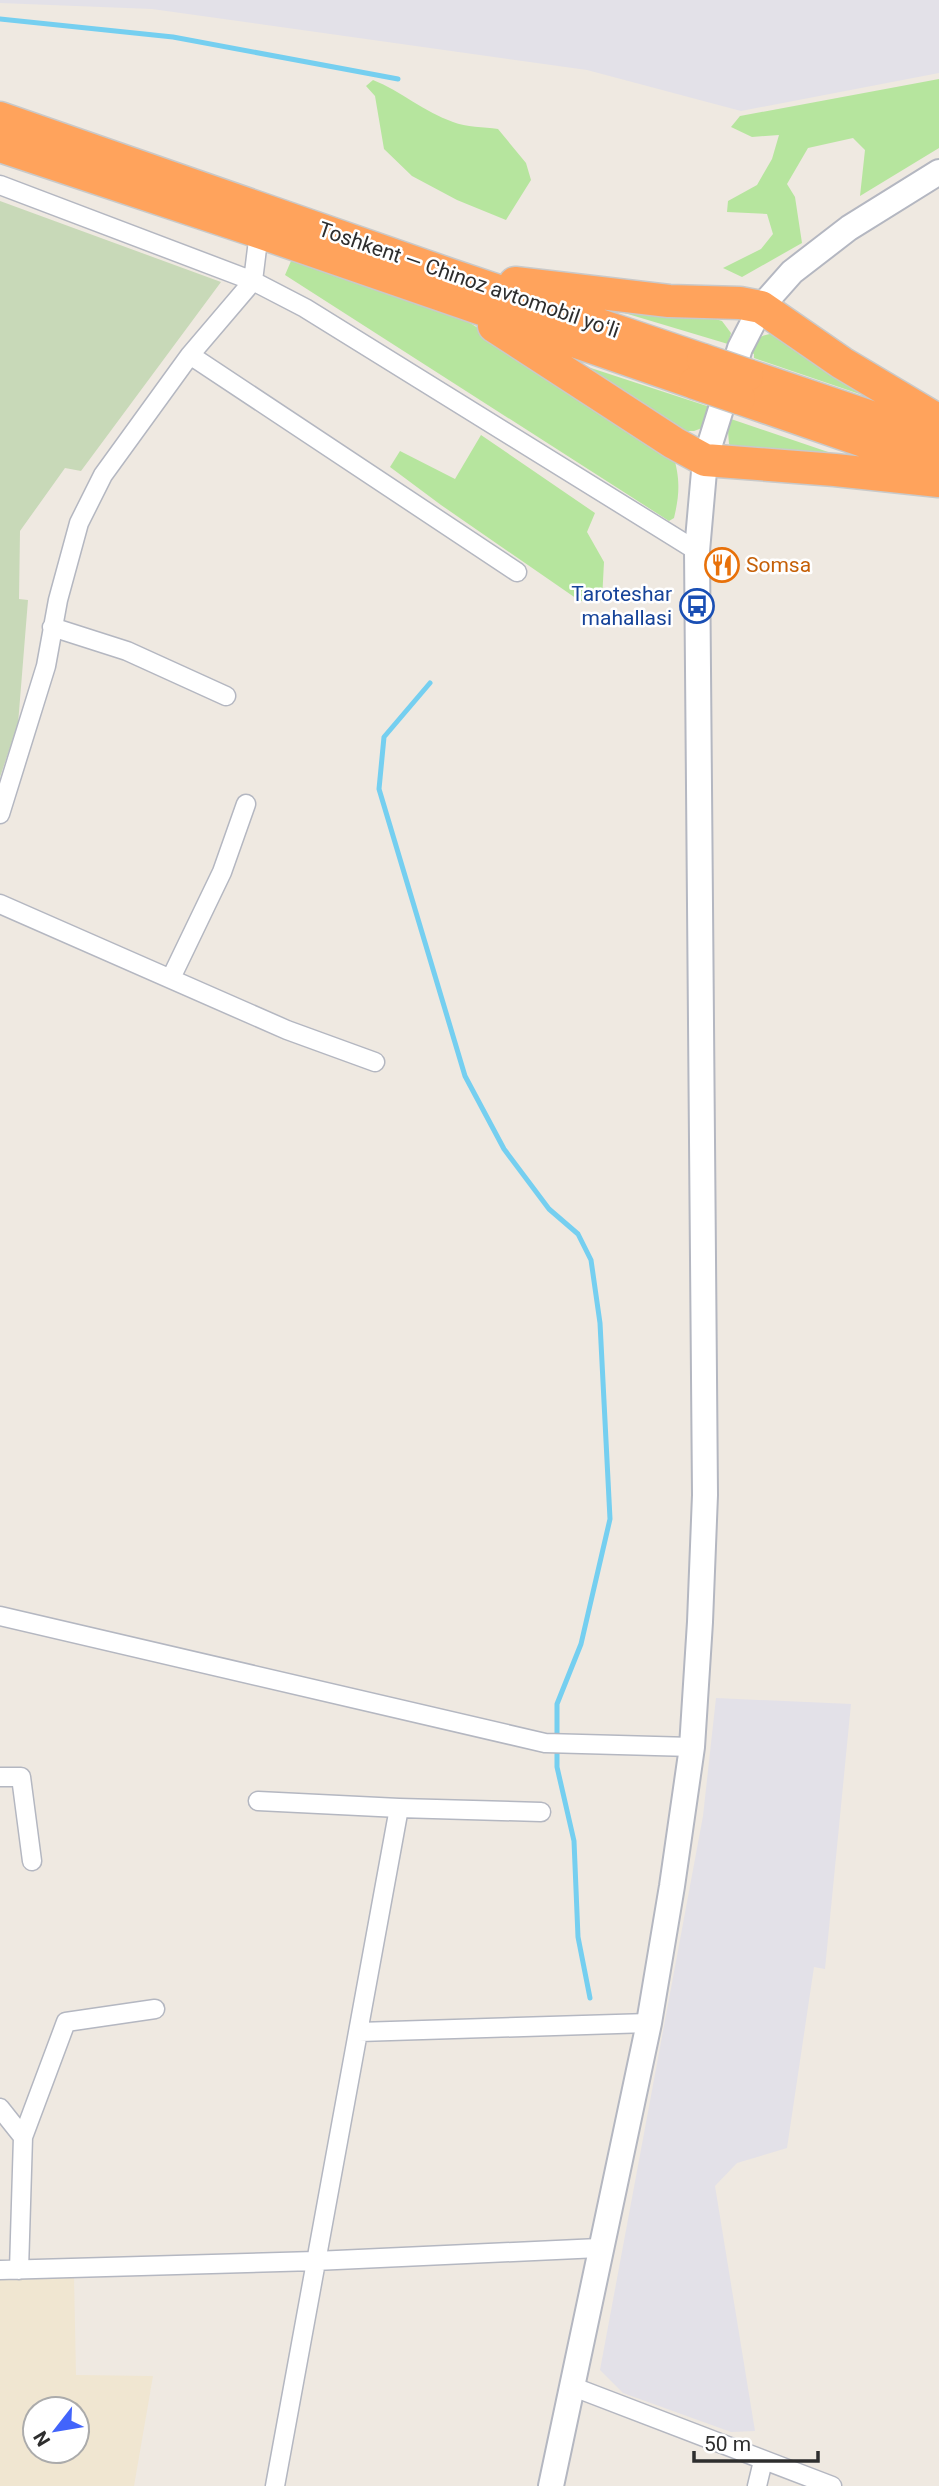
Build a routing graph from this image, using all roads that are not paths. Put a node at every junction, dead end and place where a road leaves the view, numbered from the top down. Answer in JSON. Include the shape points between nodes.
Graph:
{"nodes":[{"id":1,"x":0,"y":118,"type":"edge"},
{"id":2,"x":0,"y":146,"type":"edge"},
{"id":3,"x":939,"y":172,"type":"edge"},
{"id":4,"x":0,"y":185,"type":"edge"},
{"id":5,"x":259,"y":232,"type":"junction"},
{"id":6,"x":253,"y":281,"type":"junction"},
{"id":7,"x":443,"y":284,"type":"junction"},
{"id":8,"x":751,"y":305,"type":"junction"},
{"id":9,"x":190,"y":355,"type":"junction"},
{"id":10,"x":743,"y":387,"type":"junction"},
{"id":11,"x":939,"y":421,"type":"edge"},
{"id":12,"x":939,"y":440,"type":"edge"},
{"id":13,"x":705,"y":460,"type":"junction"},
{"id":14,"x":939,"y":467,"type":"edge"},
{"id":15,"x":939,"y":481,"type":"edge"},
{"id":16,"x":697,"y":551,"type":"junction"},
{"id":17,"x":517,"y":572,"type":"dead end"},
{"id":18,"x":52,"y":627,"type":"junction"},
{"id":19,"x":226,"y":696,"type":"dead end"},
{"id":20,"x":246,"y":804,"type":"dead end"},
{"id":21,"x":0,"y":814,"type":"edge"},
{"id":22,"x":0,"y":904,"type":"edge"},
{"id":23,"x":171,"y":978,"type":"junction"},
{"id":24,"x":375,"y":1062,"type":"dead end"},
{"id":25,"x":0,"y":1616,"type":"edge"},
{"id":26,"x":692,"y":1747,"type":"junction"},
{"id":27,"x":0,"y":1777,"type":"edge"},
{"id":28,"x":258,"y":1801,"type":"dead end"},
{"id":29,"x":399,"y":1808,"type":"junction"},
{"id":30,"x":541,"y":1812,"type":"dead end"},
{"id":31,"x":32,"y":1861,"type":"dead end"},
{"id":32,"x":155,"y":2009,"type":"dead end"},
{"id":33,"x":649,"y":2023,"type":"junction"},
{"id":34,"x":359,"y":2032,"type":"junction"},
{"id":35,"x":0,"y":2108,"type":"edge"},
{"id":36,"x":23,"y":2137,"type":"junction"},
{"id":37,"x":599,"y":2248,"type":"junction"},
{"id":38,"x":315,"y":2261,"type":"junction"},
{"id":39,"x":0,"y":2270,"type":"edge"},
{"id":40,"x":19,"y":2270,"type":"junction"},
{"id":41,"x":571,"y":2386,"type":"junction"},
{"id":42,"x":763,"y":2461,"type":"junction"},
{"id":43,"x":275,"y":2486,"type":"edge"},
{"id":44,"x":551,"y":2486,"type":"edge"},
{"id":45,"x":757,"y":2486,"type":"edge"},
{"id":46,"x":832,"y":2486,"type":"edge"}],
"edges":[{"from":1,"to":7,"type":"highway","name":"Toshkent — Chinoz avtomobil yoʻli"},
{"from":2,"to":5,"type":"highway","name":"Toshkent — Chinoz avtomobil yoʻli"},
{"from":3,"to":8,"type":"main road","via":[[849,228]]},
{"from":4,"to":6,"type":"street"},
{"from":5,"to":6,"type":"street"},
{"from":5,"to":7,"type":"highway","name":"Toshkent — Chinoz avtomobil yoʻli"},
{"from":6,"to":9,"type":"street"},
{"from":6,"to":16,"type":"street","via":[[306,307]]},
{"from":7,"to":8,"type":"highway"},
{"from":7,"to":10,"type":"highway","name":"Toshkent — Chinoz avtomobil yoʻli","bridge":true},
{"from":7,"to":13,"type":"highway","via":[[558,369]]},
{"from":8,"to":11,"type":"highway"},
{"from":8,"to":13,"type":"main road"},
{"from":9,"to":17,"type":"street"},
{"from":9,"to":18,"type":"street","via":[[103,475],[79,523]]},
{"from":10,"to":12,"type":"highway","name":"Toshkent — Chinoz avtomobil yoʻli"},
{"from":10,"to":14,"type":"highway","name":"Toshkent — Chinoz avtomobil yoʻli"},
{"from":13,"to":15,"type":"highway"},
{"from":13,"to":16,"type":"main road"},
{"from":16,"to":26,"type":"main road","via":[[705,1495]]},
{"from":18,"to":19,"type":"street","via":[[127,651]]},
{"from":18,"to":21,"type":"street","via":[[46,666]]},
{"from":20,"to":23,"type":"street","via":[[222,872]]},
{"from":22,"to":23,"type":"street"},
{"from":23,"to":24,"type":"street","via":[[287,1030]]},
{"from":25,"to":26,"type":"street","via":[[545,1742]]},
{"from":26,"to":33,"type":"main road"},
{"from":27,"to":31,"type":"street","via":[[21,1777]]},
{"from":28,"to":29,"type":"street"},
{"from":29,"to":30,"type":"street"},
{"from":29,"to":34,"type":"street"},
{"from":32,"to":36,"type":"street","via":[[66,2022]]},
{"from":33,"to":34,"type":"street"},
{"from":33,"to":37,"type":"main road"},
{"from":34,"to":38,"type":"street"},
{"from":35,"to":36,"type":"street"},
{"from":36,"to":40,"type":"street"},
{"from":37,"to":38,"type":"street"},
{"from":37,"to":41,"type":"main road"},
{"from":38,"to":40,"type":"street"},
{"from":38,"to":43,"type":"street"},
{"from":39,"to":40,"type":"street"},
{"from":41,"to":42,"type":"street"},
{"from":41,"to":44,"type":"main road"},
{"from":42,"to":45,"type":"street"},
{"from":42,"to":46,"type":"street"}]}
